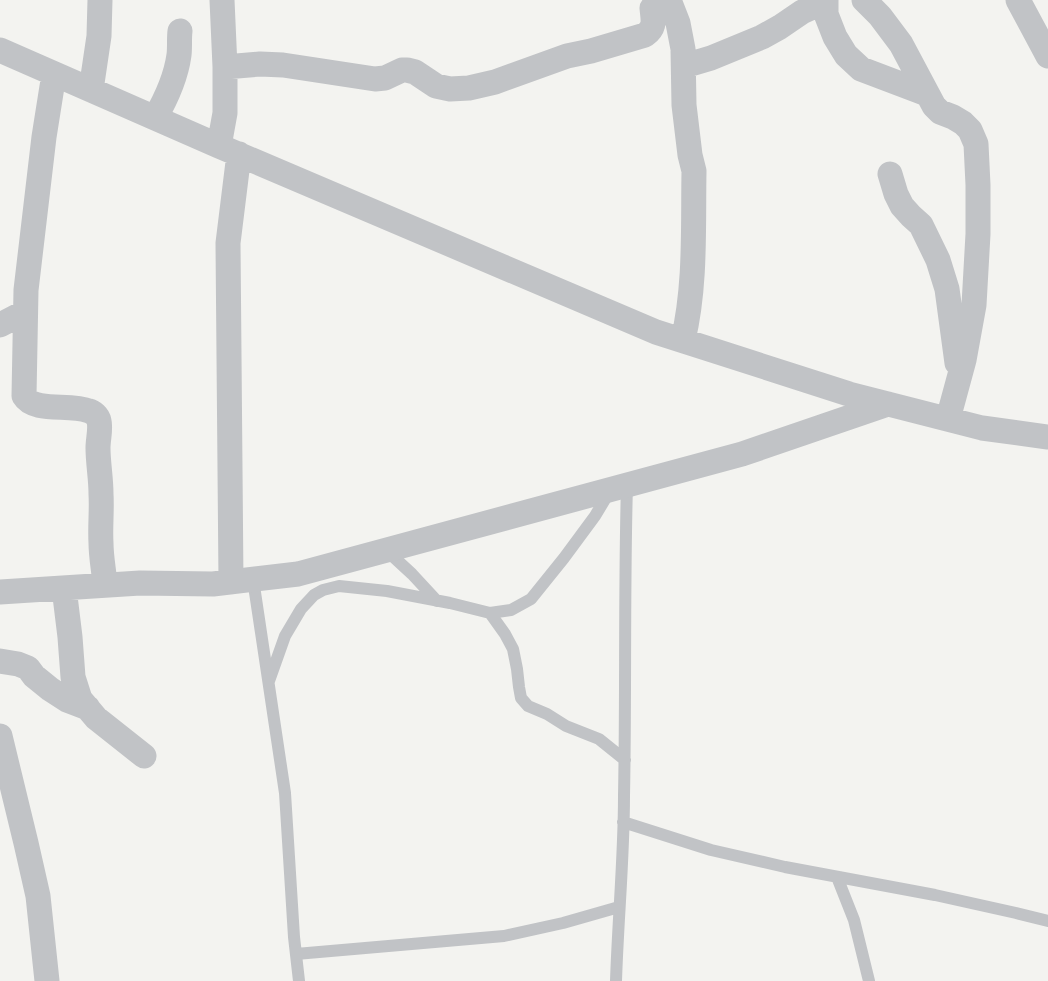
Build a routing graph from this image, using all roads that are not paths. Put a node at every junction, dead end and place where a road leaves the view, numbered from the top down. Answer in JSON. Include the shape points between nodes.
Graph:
{"nodes":[{"id":1,"x":100,"y":0,"type":"edge"},
{"id":2,"x":222,"y":0,"type":"edge"},
{"id":3,"x":659,"y":0,"type":"edge"},
{"id":4,"x":669,"y":0,"type":"edge"},
{"id":5,"x":864,"y":0,"type":"edge"},
{"id":6,"x":1018,"y":0,"type":"edge"},
{"id":7,"x":826,"y":1,"type":"edge"},
{"id":8,"x":180,"y":31,"type":"dead end"},
{"id":9,"x":0,"y":50,"type":"edge"},
{"id":10,"x":1048,"y":56,"type":"edge"},
{"id":11,"x":684,"y":66,"type":"junction"},
{"id":12,"x":225,"y":67,"type":"junction"},
{"id":13,"x":54,"y":74,"type":"junction"},
{"id":14,"x":91,"y":90,"type":"junction"},
{"id":15,"x":927,"y":94,"type":"junction"},
{"id":16,"x":156,"y":118,"type":"junction"},
{"id":17,"x":229,"y":150,"type":"junction"},
{"id":18,"x":890,"y":174,"type":"dead end"},
{"id":19,"x":25,"y":312,"type":"junction"},
{"id":20,"x":0,"y":325,"type":"edge"},
{"id":21,"x":683,"y":340,"type":"junction"},
{"id":22,"x":960,"y":372,"type":"junction"},
{"id":23,"x":888,"y":404,"type":"junction"},
{"id":24,"x":948,"y":419,"type":"junction"},
{"id":25,"x":1048,"y":437,"type":"edge"},
{"id":26,"x":619,"y":487,"type":"junction"},
{"id":27,"x":386,"y":550,"type":"junction"},
{"id":28,"x":242,"y":581,"type":"junction"},
{"id":29,"x":105,"y":585,"type":"junction"},
{"id":30,"x":64,"y":588,"type":"junction"},
{"id":31,"x":0,"y":592,"type":"edge"},
{"id":32,"x":437,"y":601,"type":"junction"},
{"id":33,"x":490,"y":613,"type":"junction"},
{"id":34,"x":0,"y":661,"type":"edge"},
{"id":35,"x":268,"y":681,"type":"junction"},
{"id":36,"x":88,"y":708,"type":"junction"},
{"id":37,"x":0,"y":736,"type":"edge"},
{"id":38,"x":144,"y":756,"type":"dead end"},
{"id":39,"x":625,"y":760,"type":"junction"},
{"id":40,"x":623,"y":822,"type":"junction"},
{"id":41,"x":837,"y":877,"type":"junction"},
{"id":42,"x":619,"y":907,"type":"junction"},
{"id":43,"x":1048,"y":921,"type":"edge"},
{"id":44,"x":296,"y":954,"type":"junction"},
{"id":45,"x":47,"y":981,"type":"edge"},
{"id":46,"x":298,"y":981,"type":"edge"},
{"id":47,"x":616,"y":981,"type":"edge"},
{"id":48,"x":869,"y":981,"type":"edge"}],
"edges":[{"from":1,"to":14,"type":"street"},
{"from":2,"to":12,"type":"street"},
{"from":3,"to":12,"type":"street","via":[[652,8],[654,24],[645,35],[469,88],[436,86],[407,70],[375,79],[283,65]]},
{"from":4,"to":11,"type":"street","via":[[678,23]]},
{"from":5,"to":15,"type":"street","via":[[901,44]]},
{"from":6,"to":10,"type":"street"},
{"from":7,"to":11,"type":"street","via":[[762,37]]},
{"from":7,"to":15,"type":"street","via":[[826,14],[835,37],[846,55],[861,69]]},
{"from":8,"to":16,"type":"street","via":[[174,76]]},
{"from":9,"to":13,"type":"street"},
{"from":11,"to":21,"type":"street","via":[[684,105],[694,171],[692,277]]},
{"from":12,"to":17,"type":"street"},
{"from":13,"to":14,"type":"street"},
{"from":13,"to":19,"type":"street"},
{"from":14,"to":16,"type":"street"},
{"from":15,"to":22,"type":"street","via":[[940,112],[953,116],[970,130],[976,144],[978,234],[974,304]]},
{"from":16,"to":17,"type":"street"},
{"from":17,"to":21,"type":"street","via":[[656,332]]},
{"from":17,"to":28,"type":"street","via":[[228,243]]},
{"from":18,"to":22,"type":"street","via":[[902,206],[921,225],[938,260],[947,289]]},
{"from":19,"to":20,"type":"street"},
{"from":19,"to":29,"type":"street","via":[[26,400],[38,406],[76,407],[90,411],[99,421]]},
{"from":21,"to":23,"type":"street"},
{"from":22,"to":24,"type":"street"},
{"from":23,"to":24,"type":"street"},
{"from":23,"to":26,"type":"street","via":[[742,454]]},
{"from":24,"to":25,"type":"street","via":[[982,428]]},
{"from":26,"to":27,"type":"street"},
{"from":26,"to":33,"type":"lane","via":[[531,599],[511,610]]},
{"from":26,"to":39,"type":"lane","via":[[625,551]]},
{"from":27,"to":28,"type":"street","via":[[298,574]]},
{"from":27,"to":32,"type":"lane"},
{"from":28,"to":29,"type":"street"},
{"from":28,"to":35,"type":"lane"},
{"from":29,"to":30,"type":"street"},
{"from":30,"to":31,"type":"street"},
{"from":30,"to":36,"type":"street","via":[[74,676],[80,699]]},
{"from":32,"to":33,"type":"lane"},
{"from":32,"to":35,"type":"lane","via":[[339,586],[323,590],[301,609],[285,636]]},
{"from":33,"to":39,"type":"lane","via":[[513,650],[521,698],[528,706],[599,739]]},
{"from":34,"to":36,"type":"street","via":[[28,668],[50,689]]},
{"from":35,"to":44,"type":"lane","via":[[285,793]]},
{"from":36,"to":38,"type":"street"},
{"from":37,"to":45,"type":"street","via":[[38,896]]},
{"from":39,"to":40,"type":"lane"},
{"from":40,"to":41,"type":"lane","via":[[711,850]]},
{"from":40,"to":42,"type":"lane"},
{"from":41,"to":43,"type":"lane","via":[[936,895]]},
{"from":41,"to":48,"type":"lane","via":[[854,920]]},
{"from":42,"to":44,"type":"lane","via":[[504,936]]},
{"from":42,"to":47,"type":"lane"},
{"from":44,"to":46,"type":"lane"}]}
